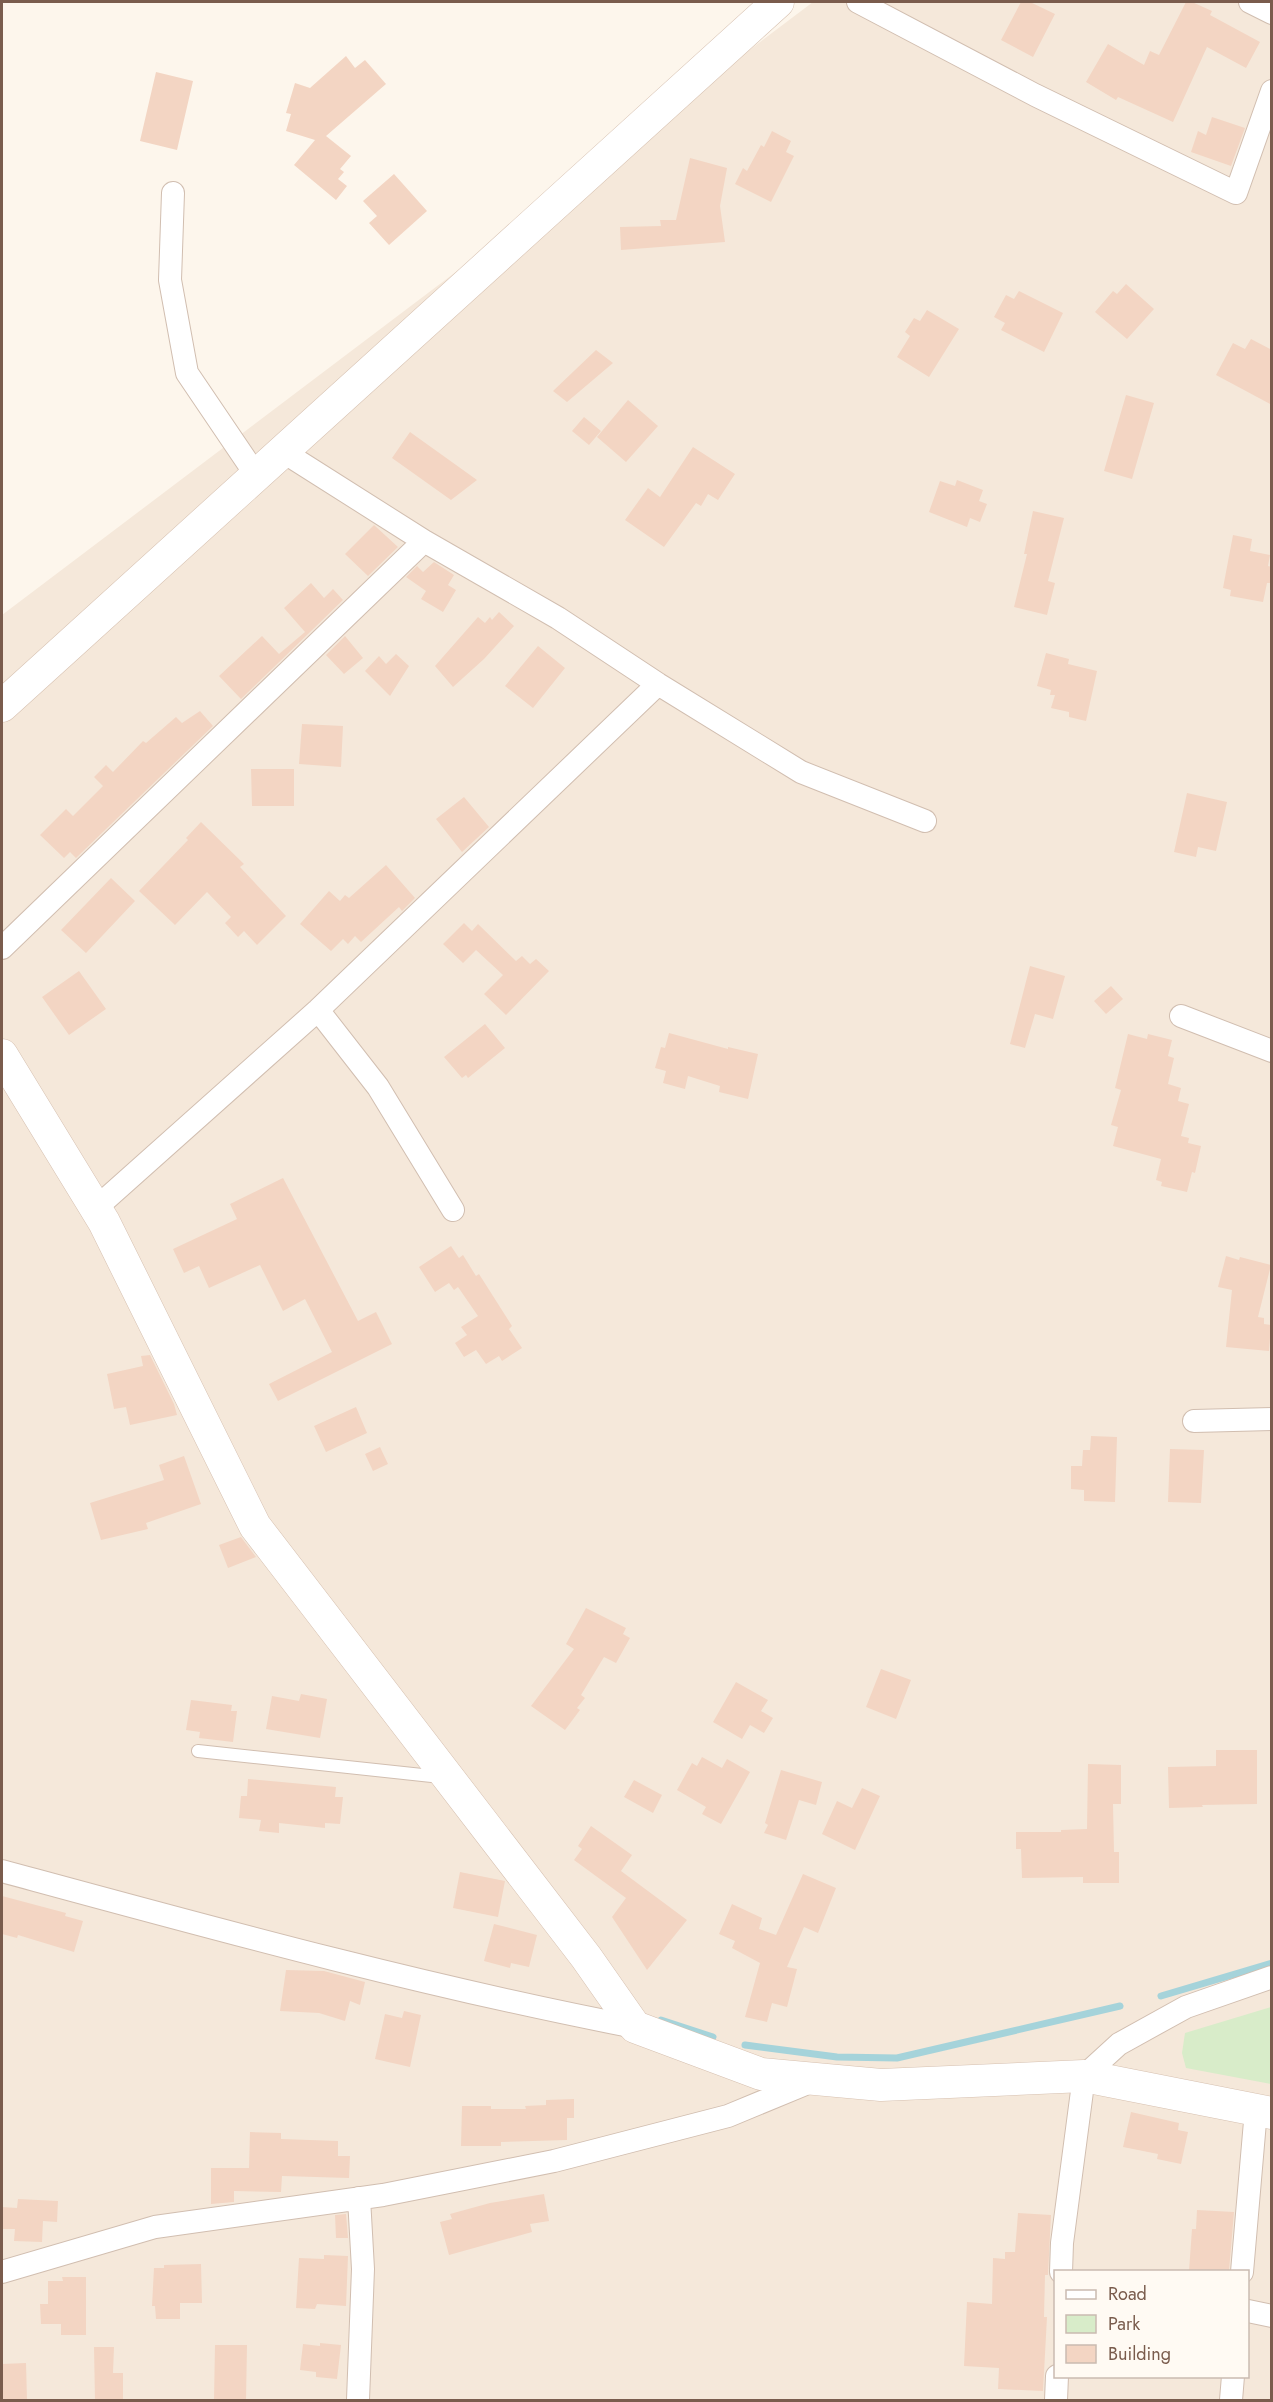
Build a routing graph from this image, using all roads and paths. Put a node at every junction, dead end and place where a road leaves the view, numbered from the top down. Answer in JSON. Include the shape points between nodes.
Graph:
{"nodes":[{"id":1,"x":778,"y":2,"type":"edge"},
{"id":2,"x":858,"y":2,"type":"edge"},
{"id":3,"x":1250,"y":2,"type":"edge"},
{"id":4,"x":1272,"y":13,"type":"edge"},
{"id":5,"x":1272,"y":91,"type":"edge"},
{"id":6,"x":173,"y":193,"type":"dead end"},
{"id":7,"x":282,"y":451,"type":"junction"},
{"id":8,"x":256,"y":475,"type":"junction"},
{"id":9,"x":424,"y":541,"type":"junction"},
{"id":10,"x":658,"y":684,"type":"junction"},
{"id":11,"x":2,"y":706,"type":"edge"},
{"id":12,"x":925,"y":821,"type":"dead end"},
{"id":13,"x":2,"y":948,"type":"edge"},
{"id":14,"x":318,"y":1010,"type":"junction"},
{"id":15,"x":1181,"y":1016,"type":"dead end"},
{"id":16,"x":1272,"y":1051,"type":"edge"},
{"id":17,"x":2,"y":1054,"type":"edge"},
{"id":18,"x":96,"y":1208,"type":"junction"},
{"id":19,"x":453,"y":1210,"type":"dead end"},
{"id":20,"x":1272,"y":1419,"type":"edge"},
{"id":21,"x":1194,"y":1421,"type":"dead end"},
{"id":22,"x":198,"y":1751,"type":"dead end"},
{"id":23,"x":448,"y":1778,"type":"junction"},
{"id":24,"x":2,"y":1871,"type":"edge"},
{"id":25,"x":1272,"y":1977,"type":"edge"},
{"id":26,"x":635,"y":2027,"type":"junction"},
{"id":27,"x":1084,"y":2076,"type":"junction"},
{"id":28,"x":817,"y":2079,"type":"junction"},
{"id":29,"x":1264,"y":2112,"type":"edge"},
{"id":30,"x":359,"y":2198,"type":"junction"},
{"id":31,"x":1061,"y":2270,"type":"edge"},
{"id":32,"x":1242,"y":2270,"type":"edge"},
{"id":33,"x":2,"y":2272,"type":"edge"},
{"id":34,"x":1249,"y":2311,"type":"edge"},
{"id":35,"x":1272,"y":2316,"type":"edge"},
{"id":36,"x":1057,"y":2378,"type":"edge"},
{"id":37,"x":1233,"y":2378,"type":"edge"},
{"id":38,"x":358,"y":2400,"type":"edge"},
{"id":39,"x":1056,"y":2400,"type":"edge"},
{"id":40,"x":1230,"y":2400,"type":"edge"}],
"edges":[{"from":1,"to":7,"type":"street"},
{"from":2,"to":5,"type":"street","via":[[1035,95],[1236,193]]},
{"from":3,"to":4,"type":"street"},
{"from":6,"to":8,"type":"street","via":[[170,280],[187,373]]},
{"from":7,"to":8,"type":"street"},
{"from":7,"to":9,"type":"street"},
{"from":8,"to":11,"type":"street"},
{"from":9,"to":10,"type":"street","via":[[558,618]]},
{"from":9,"to":13,"type":"street"},
{"from":10,"to":12,"type":"street","via":[[801,772]]},
{"from":10,"to":14,"type":"street"},
{"from":14,"to":18,"type":"street"},
{"from":14,"to":19,"type":"street","via":[[378,1087]]},
{"from":15,"to":16,"type":"street"},
{"from":17,"to":18,"type":"street"},
{"from":18,"to":23,"type":"street","via":[[255,1526]]},
{"from":20,"to":21,"type":"street"},
{"from":22,"to":23,"type":"lane"},
{"from":23,"to":26,"type":"street"},
{"from":24,"to":26,"type":"street","via":[[529,2007]]},
{"from":25,"to":27,"type":"street","via":[[1186,2007],[1119,2044]]},
{"from":26,"to":28,"type":"street","via":[[761,2074]]},
{"from":27,"to":28,"type":"street","via":[[881,2085]]},
{"from":27,"to":29,"type":"street"},
{"from":27,"to":31,"type":"street"},
{"from":28,"to":30,"type":"street","via":[[728,2116],[554,2161]]},
{"from":29,"to":32,"type":"street"},
{"from":30,"to":33,"type":"street","via":[[155,2227]]},
{"from":30,"to":38,"type":"street","via":[[363,2269]]},
{"from":34,"to":35,"type":"street"},
{"from":36,"to":39,"type":"street"},
{"from":37,"to":40,"type":"street"}]}
